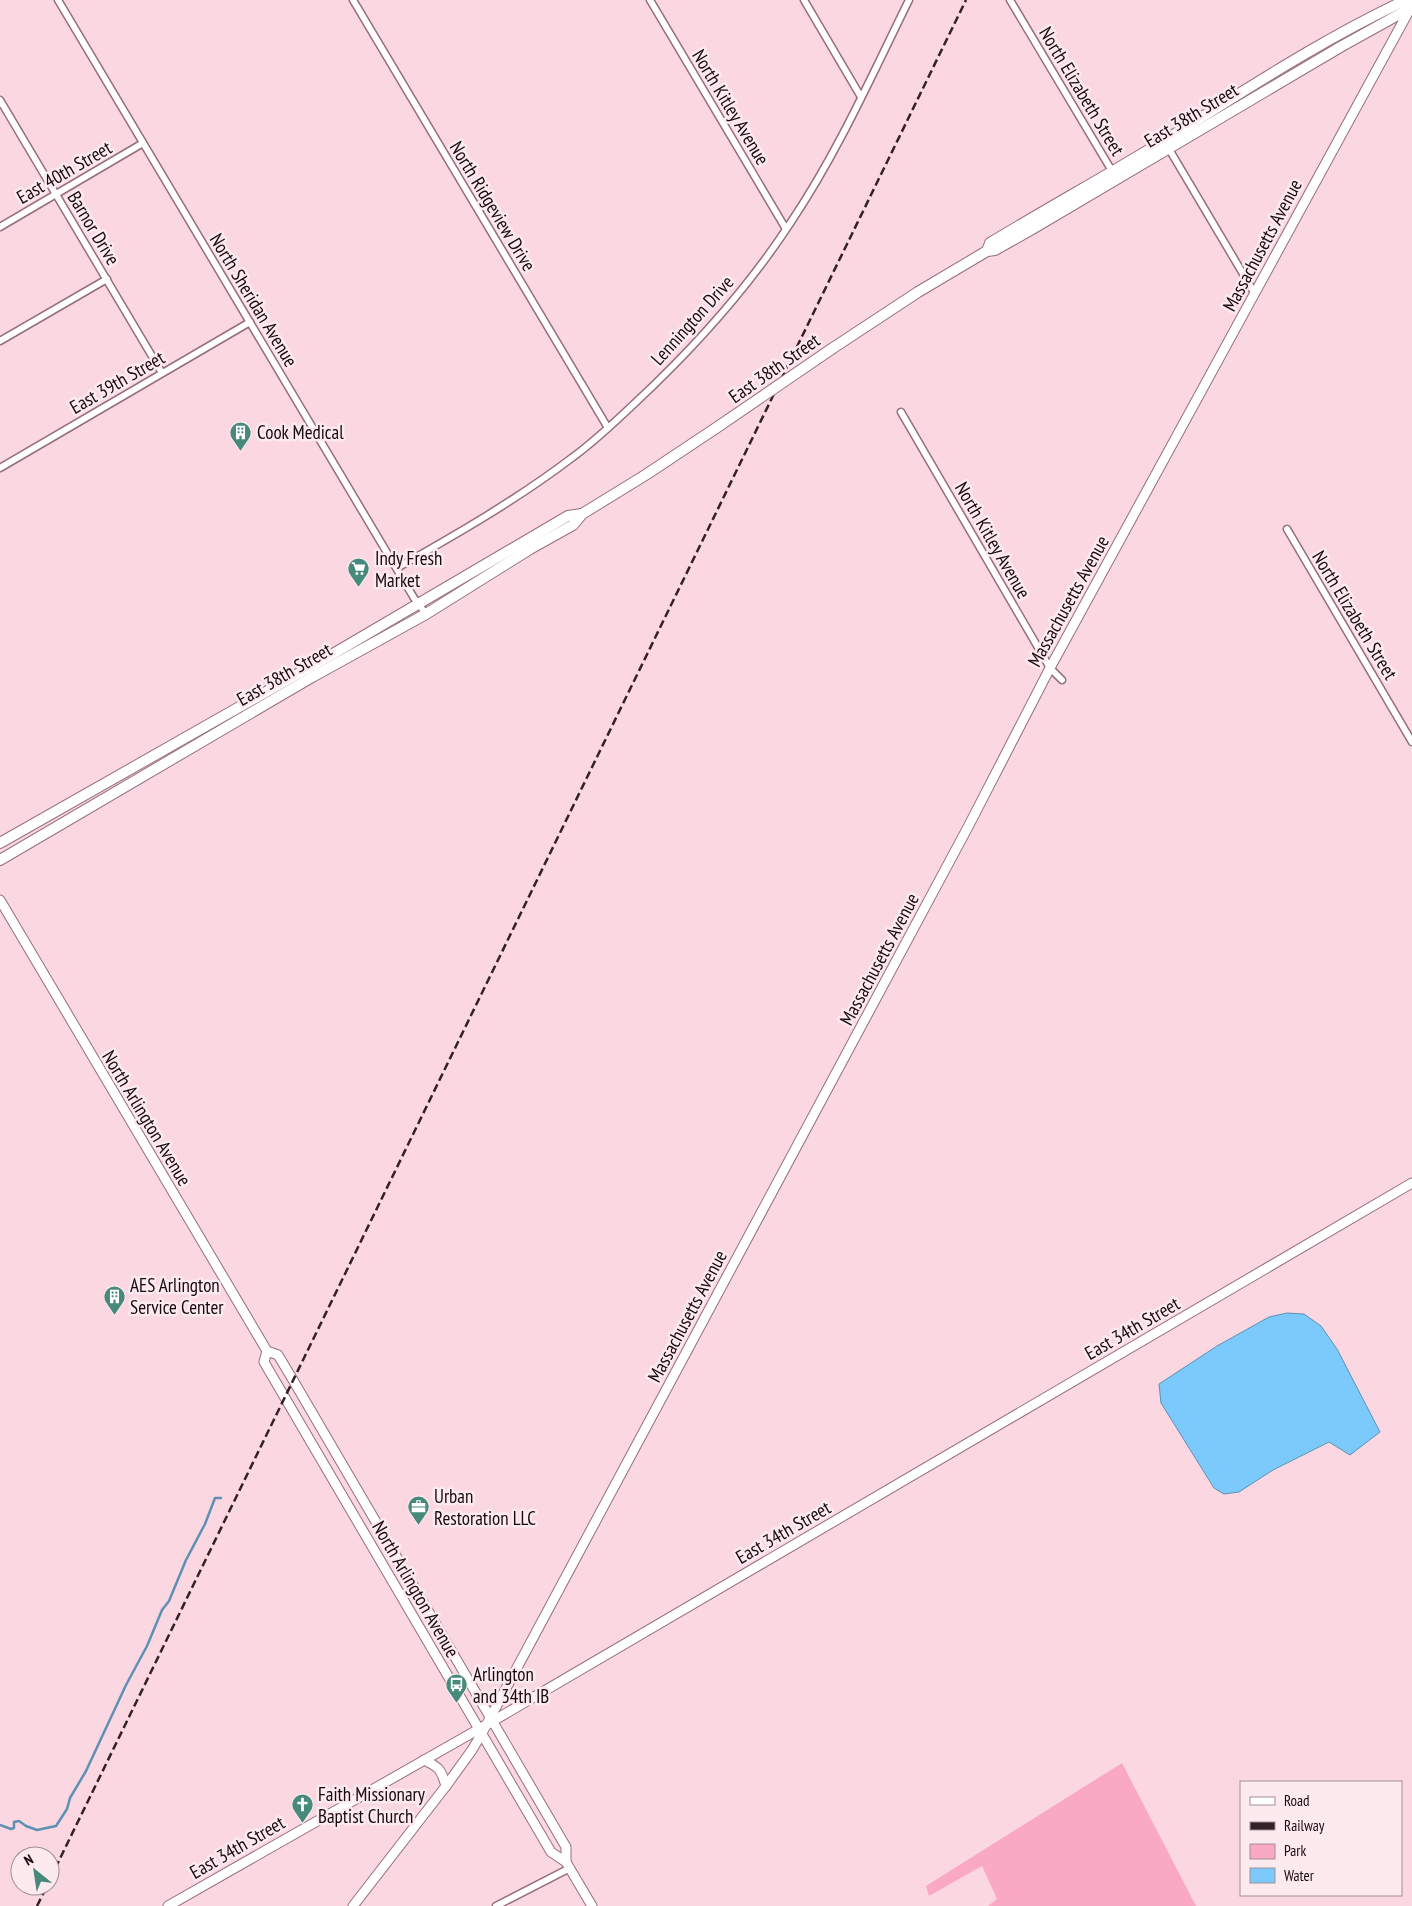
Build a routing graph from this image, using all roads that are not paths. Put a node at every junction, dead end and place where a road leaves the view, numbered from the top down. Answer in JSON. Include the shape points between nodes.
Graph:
{"nodes":[{"id":1,"x":58,"y":0,"type":"edge"},
{"id":2,"x":353,"y":0,"type":"edge"},
{"id":3,"x":650,"y":0,"type":"edge"},
{"id":4,"x":804,"y":0,"type":"edge"},
{"id":5,"x":909,"y":0,"type":"edge"},
{"id":6,"x":1010,"y":0,"type":"edge"},
{"id":7,"x":1409,"y":5,"type":"edge"},
{"id":8,"x":862,"y":97,"type":"junction"},
{"id":9,"x":0,"y":100,"type":"edge"},
{"id":10,"x":144,"y":143,"type":"junction"},
{"id":11,"x":1169,"y":148,"type":"junction"},
{"id":12,"x":1112,"y":172,"type":"junction"},
{"id":13,"x":56,"y":194,"type":"junction"},
{"id":14,"x":0,"y":228,"type":"edge"},
{"id":15,"x":786,"y":229,"type":"junction"},
{"id":16,"x":987,"y":251,"type":"junction"},
{"id":17,"x":106,"y":279,"type":"junction"},
{"id":18,"x":1255,"y":294,"type":"junction"},
{"id":19,"x":250,"y":322,"type":"junction"},
{"id":20,"x":0,"y":341,"type":"edge"},
{"id":21,"x":162,"y":373,"type":"junction"},
{"id":22,"x":902,"y":412,"type":"dead end"},
{"id":23,"x":608,"y":428,"type":"junction"},
{"id":24,"x":0,"y":468,"type":"edge"},
{"id":25,"x":582,"y":514,"type":"junction"},
{"id":26,"x":1287,"y":529,"type":"dead end"},
{"id":27,"x":397,"y":568,"type":"junction"},
{"id":28,"x":419,"y":604,"type":"junction"},
{"id":29,"x":426,"y":614,"type":"junction"},
{"id":30,"x":1050,"y":668,"type":"junction"},
{"id":31,"x":1062,"y":680,"type":"dead end"},
{"id":32,"x":1412,"y":742,"type":"edge"},
{"id":33,"x":0,"y":843,"type":"edge"},
{"id":34,"x":0,"y":860,"type":"edge"},
{"id":35,"x":0,"y":900,"type":"edge"},
{"id":36,"x":1412,"y":1183,"type":"edge"},
{"id":37,"x":266,"y":1352,"type":"junction"},
{"id":38,"x":486,"y":1725,"type":"junction"},
{"id":39,"x":424,"y":1760,"type":"junction"},
{"id":40,"x":446,"y":1786,"type":"junction"},
{"id":41,"x":568,"y":1865,"type":"junction"},
{"id":42,"x":168,"y":1906,"type":"edge"},
{"id":43,"x":353,"y":1906,"type":"edge"},
{"id":44,"x":496,"y":1906,"type":"edge"},
{"id":45,"x":592,"y":1906,"type":"edge"}],
"edges":[{"from":1,"to":10,"type":"street","name":"North Sheridan Avenue"},
{"from":2,"to":23,"type":"street","name":"North Ridgeview Drive"},
{"from":3,"to":15,"type":"street","name":"North Kitley Avenue"},
{"from":4,"to":8,"type":"street"},
{"from":5,"to":8,"type":"street","name":"Lennington Drive"},
{"from":6,"to":12,"type":"street","name":"North Elizabeth Street"},
{"from":7,"to":11,"type":"main road","name":"East 38th Street"},
{"from":7,"to":12,"type":"main road","name":"East 38th Street","via":[[1363,20]]},
{"from":7,"to":18,"type":"main road","name":"Massachusetts Avenue"},
{"from":8,"to":15,"type":"street","name":"Lennington Drive","via":[[827,163]]},
{"from":9,"to":13,"type":"street","name":"Barnor Drive"},
{"from":10,"to":13,"type":"street","name":"East 40th Street"},
{"from":10,"to":19,"type":"street","name":"North Sheridan Avenue"},
{"from":11,"to":16,"type":"main road","name":"East 38th Street","via":[[995,250]]},
{"from":11,"to":18,"type":"street"},
{"from":12,"to":16,"type":"main road","name":"East 38th Street","via":[[990,243]]},
{"from":13,"to":14,"type":"street","name":"East 40th Street"},
{"from":13,"to":17,"type":"street","name":"Barnor Drive"},
{"from":15,"to":23,"type":"street","name":"Lennington Drive","via":[[702,334]]},
{"from":16,"to":25,"type":"main road","name":"East 38th Street","bridge":true,"via":[[918,292]]},
{"from":17,"to":20,"type":"street"},
{"from":17,"to":21,"type":"street","name":"Barnor Drive"},
{"from":18,"to":30,"type":"main road","name":"Massachusetts Avenue"},
{"from":19,"to":21,"type":"street","name":"East 39th Street"},
{"from":19,"to":27,"type":"street","name":"North Sheridan Avenue"},
{"from":21,"to":24,"type":"street","name":"East 39th Street"},
{"from":22,"to":30,"type":"street","name":"North Kitley Avenue"},
{"from":23,"to":27,"type":"street","name":"Lennington Drive","via":[[524,492]]},
{"from":25,"to":28,"type":"main road","name":"East 38th Street","via":[[568,516]]},
{"from":25,"to":29,"type":"main road","name":"East 38th Street","via":[[573,525]]},
{"from":26,"to":32,"type":"street","name":"North Elizabeth Street"},
{"from":27,"to":28,"type":"street","name":"North Sheridan Avenue"},
{"from":28,"to":29,"type":"street","name":"North Sheridan Avenue"},
{"from":28,"to":33,"type":"main road","name":"East 38th Street"},
{"from":29,"to":34,"type":"main road","name":"East 38th Street"},
{"from":30,"to":31,"type":"street","name":"North Kitley Avenue"},
{"from":30,"to":38,"type":"main road","name":"Massachusetts Avenue","via":[[968,827]]},
{"from":35,"to":37,"type":"main road","name":"North Arlington Avenue"},
{"from":36,"to":38,"type":"main road","name":"East 34th Street"},
{"from":37,"to":38,"type":"main road","name":"North Arlington Avenue","via":[[264,1362]]},
{"from":37,"to":38,"type":"main road","name":"North Arlington Avenue","via":[[278,1356]]},
{"from":38,"to":39,"type":"main road","name":"East 34th Street"},
{"from":38,"to":40,"type":"main road","name":"Massachusetts Avenue"},
{"from":38,"to":41,"type":"main road","name":"North Arlington Avenue","via":[[552,1852]]},
{"from":38,"to":41,"type":"main road","name":"North Arlington Avenue","via":[[566,1848]]},
{"from":39,"to":40,"type":"main road","via":[[438,1766]]},
{"from":39,"to":42,"type":"main road","name":"East 34th Street"},
{"from":40,"to":43,"type":"main road","name":"Massachusetts Avenue"},
{"from":41,"to":44,"type":"street"},
{"from":41,"to":45,"type":"main road","name":"North Arlington Avenue"}]}
